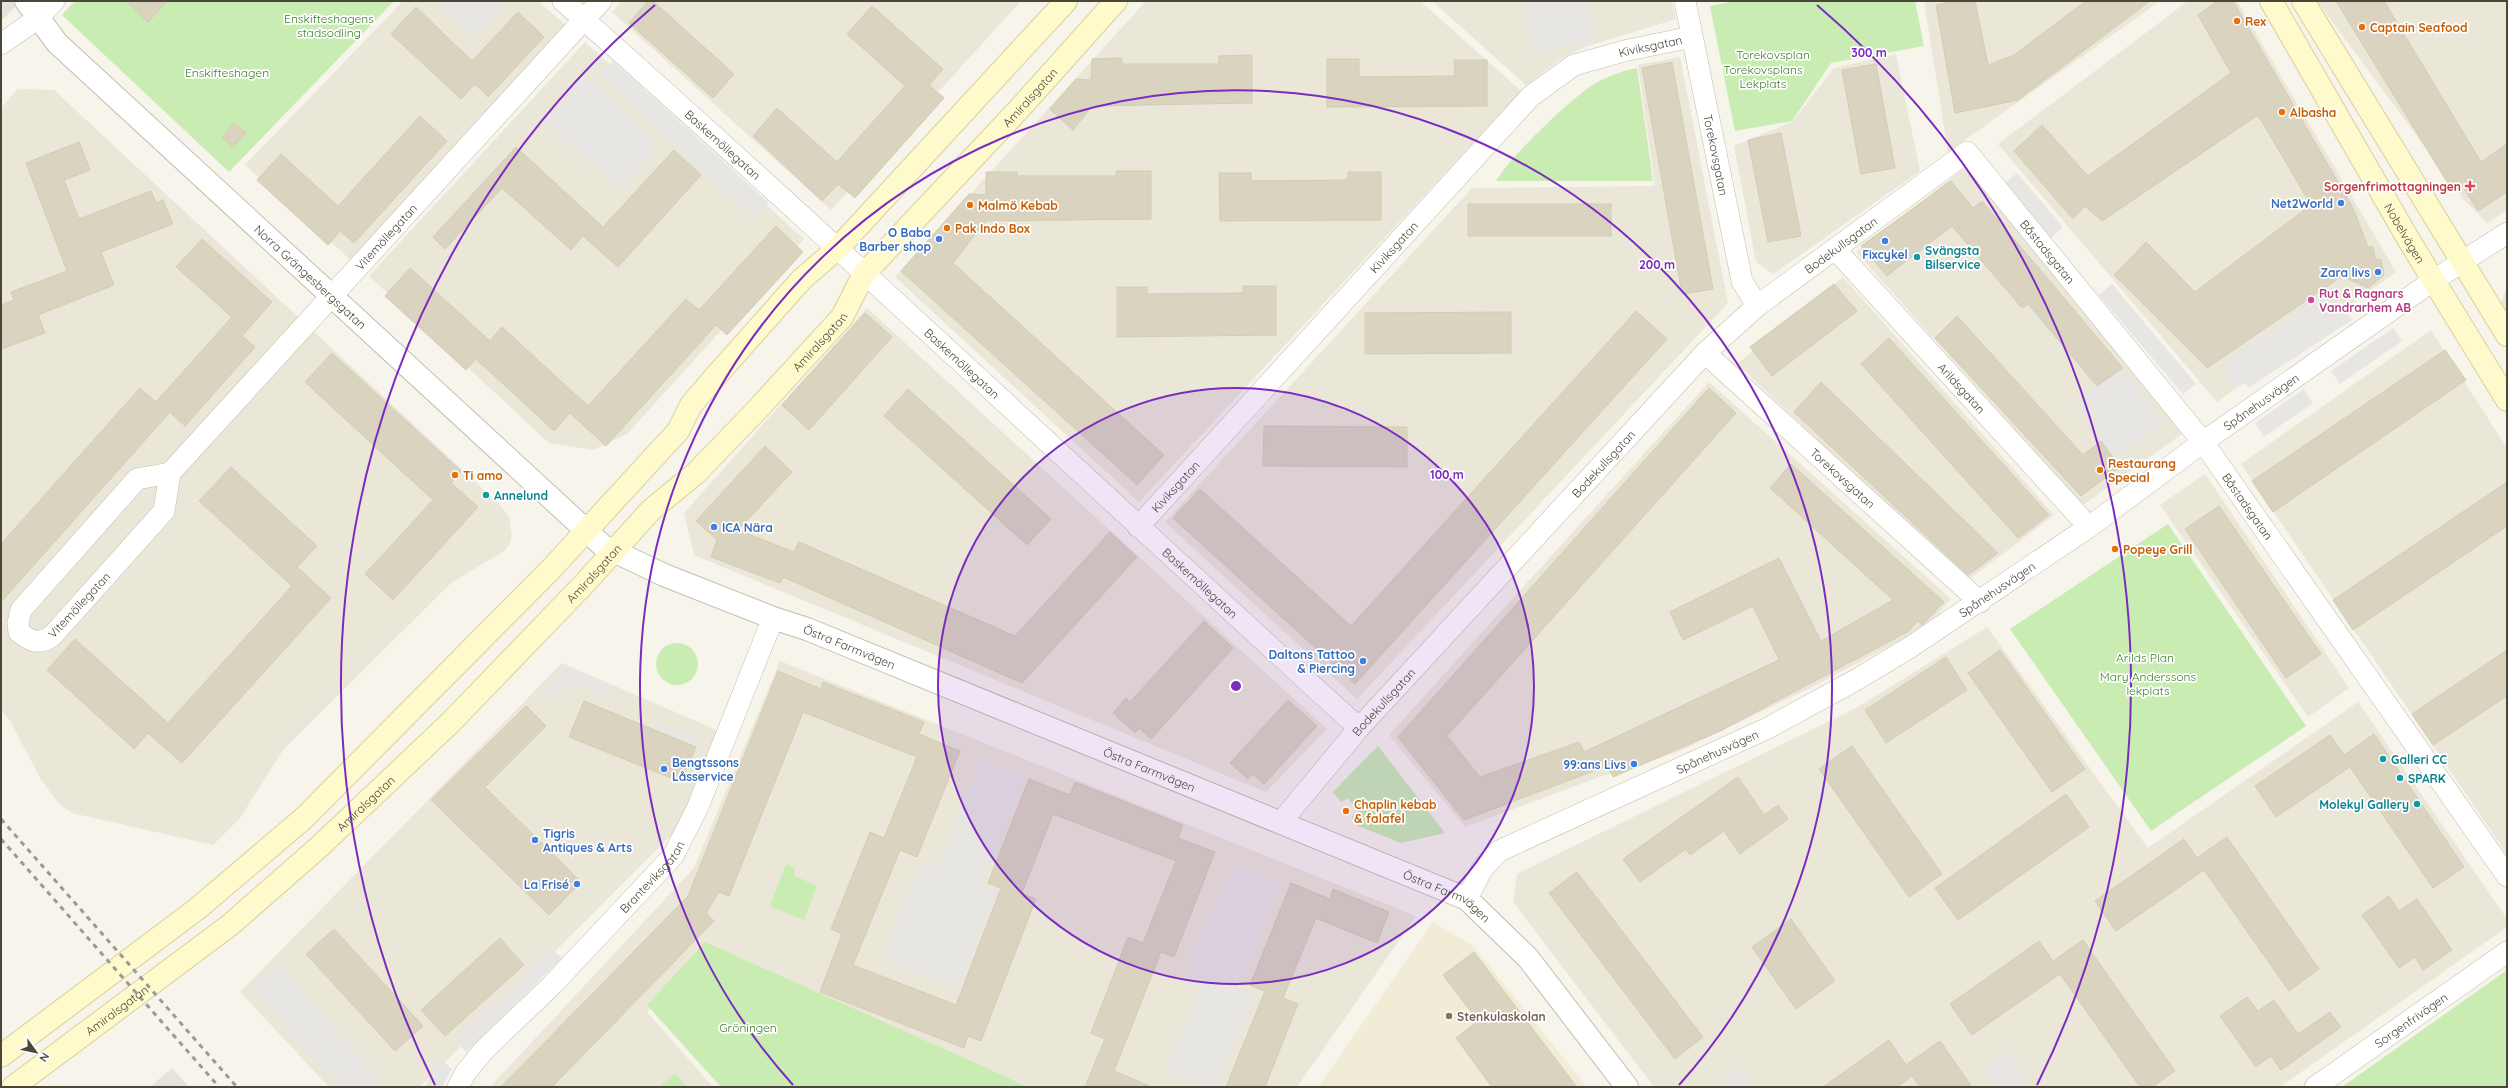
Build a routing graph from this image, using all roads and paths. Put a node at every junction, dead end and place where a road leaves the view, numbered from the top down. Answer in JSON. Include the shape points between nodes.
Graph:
{"nodes":[{"id":1,"x":54,"y":1,"type":"edge"},
{"id":2,"x":563,"y":1,"type":"edge"},
{"id":3,"x":601,"y":1,"type":"edge"},
{"id":4,"x":1066,"y":1,"type":"edge"},
{"id":5,"x":1116,"y":1,"type":"edge"},
{"id":6,"x":1685,"y":1,"type":"edge"},
{"id":7,"x":2271,"y":1,"type":"edge"},
{"id":8,"x":2303,"y":1,"type":"edge"},
{"id":9,"x":31,"y":10,"type":"edge"},
{"id":10,"x":584,"y":20,"type":"junction"},
{"id":11,"x":1692,"y":37,"type":"junction"},
{"id":12,"x":1,"y":44,"type":"edge"},
{"id":13,"x":1967,"y":152,"type":"joint"},
{"id":14,"x":2507,"y":233,"type":"edge"},
{"id":15,"x":838,"y":248,"type":"junction"},
{"id":16,"x":1835,"y":249,"type":"junction"},
{"id":17,"x":2462,"y":263,"type":"junction"},
{"id":18,"x":864,"y":274,"type":"junction"},
{"id":19,"x":2434,"y":280,"type":"junction"},
{"id":20,"x":330,"y":296,"type":"junction"},
{"id":21,"x":1757,"y":306,"type":"junction"},
{"id":22,"x":2507,"y":335,"type":"edge"},
{"id":23,"x":1705,"y":353,"type":"junction"},
{"id":24,"x":2507,"y":400,"type":"edge"},
{"id":25,"x":2203,"y":442,"type":"junction"},
{"id":26,"x":170,"y":473,"type":"junction"},
{"id":27,"x":1138,"y":527,"type":"junction"},
{"id":28,"x":2089,"y":527,"type":"junction"},
{"id":29,"x":586,"y":531,"type":"junction"},
{"id":30,"x":608,"y":549,"type":"junction"},
{"id":31,"x":1980,"y":602,"type":"junction"},
{"id":32,"x":773,"y":618,"type":"junction"},
{"id":33,"x":1360,"y":728,"type":"junction"},
{"id":34,"x":1281,"y":822,"type":"junction"},
{"id":35,"x":2507,"y":876,"type":"edge"},
{"id":36,"x":1467,"y":899,"type":"junction"},
{"id":37,"x":2507,"y":952,"type":"edge"},
{"id":38,"x":1,"y":1056,"type":"edge"},
{"id":39,"x":13,"y":1087,"type":"edge"},
{"id":40,"x":458,"y":1087,"type":"edge"},
{"id":41,"x":1627,"y":1087,"type":"edge"},
{"id":42,"x":2315,"y":1087,"type":"edge"}],
"edges":[{"from":1,"to":9,"type":"street"},
{"from":2,"to":10,"type":"street","name":"Baskemöllegatan"},
{"from":3,"to":10,"type":"street","name":"Vitemöllegatan"},
{"from":4,"to":15,"type":"main road"},
{"from":5,"to":18,"type":"main road","name":"Amiralsgatan","via":[[1020,108]]},
{"from":6,"to":11,"type":"street","name":"Torekovsgatan"},
{"from":7,"to":19,"type":"main road","name":"Nobelvägen"},
{"from":8,"to":17,"type":"main road"},
{"from":9,"to":12,"type":"street"},
{"from":9,"to":20,"type":"street","name":"Norra Grängesbergsgatan","via":[[57,43]]},
{"from":10,"to":15,"type":"street","name":"Baskemöllegatan"},
{"from":10,"to":20,"type":"street","name":"Vitemöllegatan"},
{"from":11,"to":21,"type":"street","name":"Torekovsgatan","via":[[1742,281]]},
{"from":11,"to":27,"type":"street","name":"Kiviksgatan","via":[[1574,66],[1531,96]]},
{"from":13,"to":16,"type":"street","name":"Bodekullsgatan"},
{"from":13,"to":25,"type":"street","name":"Båstadsgatan"},
{"from":14,"to":17,"type":"street","name":"Spånehusvägen"},
{"from":15,"to":18,"type":"street","name":"Baskemöllegatan"},
{"from":15,"to":29,"type":"main road","via":[[802,279],[715,376],[691,405],[678,431]]},
{"from":16,"to":21,"type":"street","name":"Bodekullsgatan"},
{"from":16,"to":28,"type":"street","name":"Arildsgatan"},
{"from":17,"to":19,"type":"street","name":"Spånehusvägen"},
{"from":17,"to":22,"type":"main road"},
{"from":18,"to":27,"type":"street","name":"Baskemöllegatan"},
{"from":18,"to":30,"type":"main road","name":"Amiralsgatan","via":[[842,316],[734,434],[696,473]]},
{"from":19,"to":24,"type":"main road","name":"Nobelvägen"},
{"from":19,"to":25,"type":"street","name":"Spånehusvägen"},
{"from":20,"to":26,"type":"street","name":"Vitemöllegatan"},
{"from":20,"to":29,"type":"street","name":"Norra Grängesbergsgatan"},
{"from":21,"to":23,"type":"street","name":"Bodekullsgatan"},
{"from":23,"to":31,"type":"street","name":"Torekovsgatan"},
{"from":23,"to":33,"type":"street","name":"Bodekullsgatan"},
{"from":25,"to":28,"type":"street","name":"Spånehusvägen"},
{"from":25,"to":35,"type":"street","name":"Båstadsgatan"},
{"from":26,"to":26,"type":"street","name":"Vitemöllegatan","via":[[137,479],[21,610],[19,632],[28,640],[36,642],[43,642],[52,636],[164,511]]},
{"from":27,"to":33,"type":"street","name":"Baskemöllegatan"},
{"from":28,"to":31,"type":"street","name":"Spånehusvägen"},
{"from":29,"to":30,"type":"street","name":"Norra Grängesbergsgatan"},
{"from":29,"to":38,"type":"main road","via":[[304,818],[196,909]]},
{"from":30,"to":32,"type":"street","name":"Östra Farmvägen","via":[[664,575]]},
{"from":30,"to":39,"type":"main road","name":"Amiralsgatan","via":[[451,722],[319,847],[230,925]]},
{"from":31,"to":36,"type":"street","name":"Spånehusvägen","via":[[1854,681],[1768,728],[1499,851],[1482,869]]},
{"from":32,"to":34,"type":"street","name":"Östra Farmvägen","via":[[807,629],[1020,718]]},
{"from":32,"to":40,"type":"street","name":"Branteviksgatan","via":[[697,809],[673,856],[552,985],[484,1050],[466,1072]]},
{"from":33,"to":34,"type":"street","name":"Bodekullsgatan"},
{"from":34,"to":36,"type":"street","name":"Östra Farmvägen"},
{"from":36,"to":41,"type":"street","name":"Östra Farmvägen","via":[[1528,958]]},
{"from":37,"to":42,"type":"street","name":"Sorgenfrivägen"}]}
